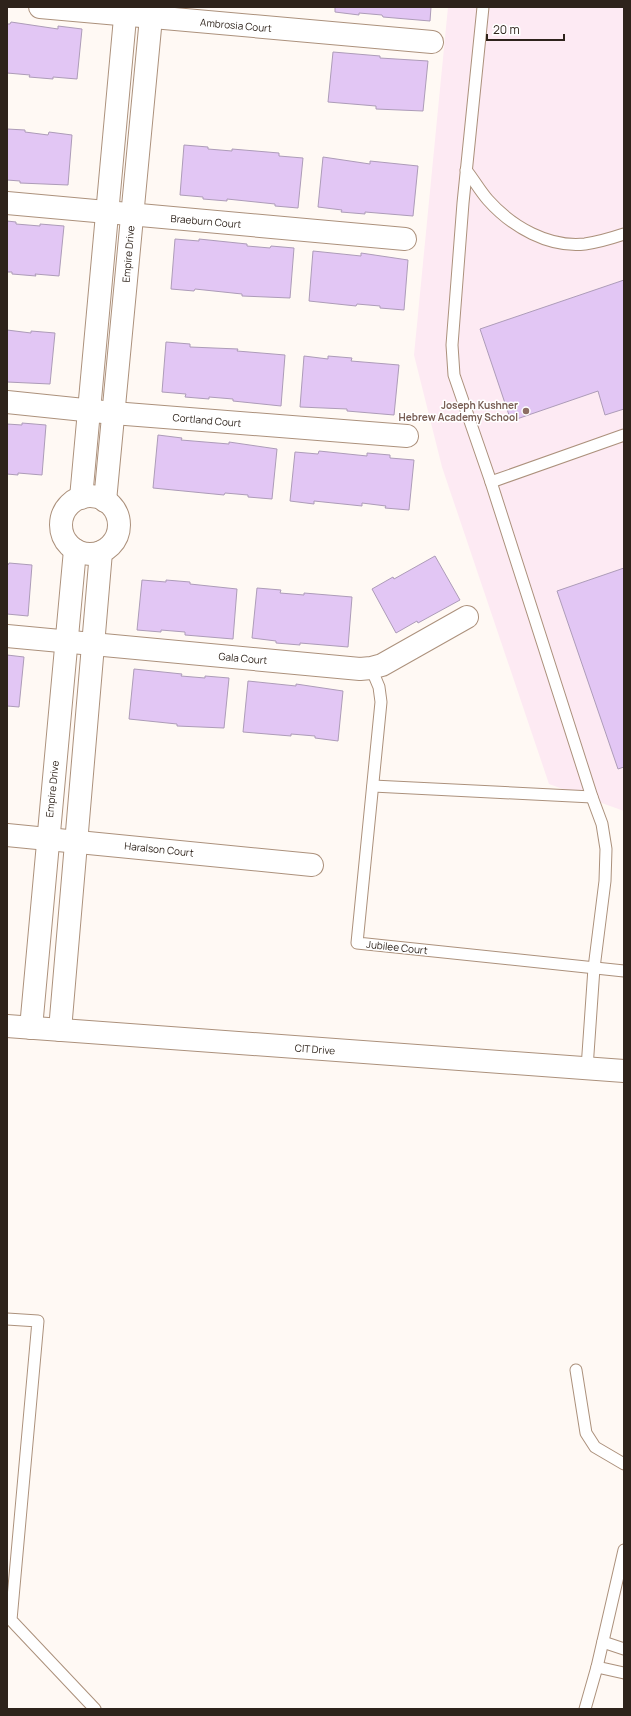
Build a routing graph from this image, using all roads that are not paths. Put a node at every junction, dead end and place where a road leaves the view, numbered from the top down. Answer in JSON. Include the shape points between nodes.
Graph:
{"nodes":[{"id":1,"x":40,"y":7,"type":"edge"},
{"id":2,"x":483,"y":7,"type":"edge"},
{"id":3,"x":126,"y":11,"type":"edge"},
{"id":4,"x":152,"y":12,"type":"edge"},
{"id":5,"x":432,"y":42,"type":"dead end"},
{"id":6,"x":466,"y":170,"type":"junction"},
{"id":7,"x":7,"y":203,"type":"edge"},
{"id":8,"x":107,"y":212,"type":"junction"},
{"id":9,"x":132,"y":215,"type":"junction"},
{"id":10,"x":624,"y":234,"type":"edge"},
{"id":11,"x":405,"y":239,"type":"dead end"},
{"id":12,"x":7,"y":402,"type":"edge"},
{"id":13,"x":88,"y":410,"type":"junction"},
{"id":14,"x":114,"y":413,"type":"junction"},
{"id":15,"x":624,"y":435,"type":"edge"},
{"id":16,"x":407,"y":436,"type":"dead end"},
{"id":17,"x":491,"y":482,"type":"junction"},
{"id":18,"x":81,"y":498,"type":"junction"},
{"id":19,"x":104,"y":501,"type":"junction"},
{"id":20,"x":75,"y":550,"type":"junction"},
{"id":21,"x":101,"y":552,"type":"junction"},
{"id":22,"x":467,"y":617,"type":"dead end"},
{"id":23,"x":7,"y":636,"type":"edge"},
{"id":24,"x":66,"y":641,"type":"junction"},
{"id":25,"x":94,"y":644,"type":"junction"},
{"id":26,"x":371,"y":668,"type":"junction"},
{"id":27,"x":373,"y":786,"type":"junction"},
{"id":28,"x":592,"y":797,"type":"junction"},
{"id":29,"x":7,"y":835,"type":"edge"},
{"id":30,"x":47,"y":838,"type":"junction"},
{"id":31,"x":76,"y":841,"type":"junction"},
{"id":32,"x":312,"y":865,"type":"dead end"},
{"id":33,"x":594,"y":968,"type":"junction"},
{"id":34,"x":624,"y":971,"type":"edge"},
{"id":35,"x":7,"y":1026,"type":"edge"},
{"id":36,"x":31,"y":1028,"type":"junction"},
{"id":37,"x":60,"y":1030,"type":"junction"},
{"id":38,"x":587,"y":1068,"type":"junction"},
{"id":39,"x":624,"y":1071,"type":"edge"},
{"id":40,"x":7,"y":1318,"type":"edge"},
{"id":41,"x":576,"y":1370,"type":"dead end"},
{"id":42,"x":624,"y":1464,"type":"edge"},
{"id":43,"x":624,"y":1550,"type":"edge"},
{"id":44,"x":603,"y":1642,"type":"junction"},
{"id":45,"x":624,"y":1649,"type":"edge"},
{"id":46,"x":597,"y":1667,"type":"junction"},
{"id":47,"x":624,"y":1673,"type":"edge"},
{"id":48,"x":96,"y":1709,"type":"edge"},
{"id":49,"x":585,"y":1709,"type":"edge"}],
"edges":[{"from":1,"to":3,"type":"street","name":"Ambrosia Court"},
{"from":2,"to":6,"type":"lane"},
{"from":3,"to":4,"type":"street","name":"Ambrosia Court"},
{"from":3,"to":8,"type":"street"},
{"from":4,"to":5,"type":"street","name":"Ambrosia Court"},
{"from":4,"to":9,"type":"street","name":"Empire Drive"},
{"from":6,"to":10,"type":"lane","via":[[508,220],[535,236],[561,244],[585,244]]},
{"from":6,"to":17,"type":"lane","via":[[452,352],[454,375]]},
{"from":7,"to":8,"type":"street","name":"Braeburn Court"},
{"from":8,"to":9,"type":"street","name":"Braeburn Court"},
{"from":8,"to":13,"type":"street"},
{"from":9,"to":11,"type":"street","name":"Braeburn Court"},
{"from":9,"to":14,"type":"street","name":"Empire Drive"},
{"from":12,"to":13,"type":"street","name":"Cortland Court"},
{"from":13,"to":14,"type":"street","name":"Cortland Court"},
{"from":13,"to":18,"type":"street"},
{"from":14,"to":16,"type":"street","name":"Cortland Court"},
{"from":14,"to":19,"type":"street","name":"Empire Drive"},
{"from":15,"to":17,"type":"lane"},
{"from":17,"to":28,"type":"lane"},
{"from":18,"to":19,"type":"street","via":[[90,496]]},
{"from":18,"to":20,"type":"street","via":[[72,502],[66,509],[61,522],[63,536]]},
{"from":19,"to":21,"type":"street","via":[[115,511],[118,530],[115,540]]},
{"from":20,"to":21,"type":"street","via":[[83,554]]},
{"from":20,"to":24,"type":"street","name":"Empire Drive"},
{"from":21,"to":25,"type":"street"},
{"from":22,"to":26,"type":"street","name":"Gala Court","via":[[382,665]]},
{"from":23,"to":24,"type":"street","name":"Gala Court"},
{"from":24,"to":25,"type":"street","name":"Gala Court"},
{"from":24,"to":30,"type":"street","name":"Empire Drive"},
{"from":25,"to":26,"type":"street","name":"Gala Court"},
{"from":25,"to":31,"type":"street"},
{"from":26,"to":27,"type":"lane","name":"Jubilee Court","via":[[379,687],[381,702]]},
{"from":27,"to":28,"type":"lane"},
{"from":27,"to":33,"type":"lane","name":"Jubilee Court","via":[[358,943]]},
{"from":28,"to":33,"type":"lane","via":[[602,824],[606,849],[606,881]]},
{"from":29,"to":30,"type":"street","name":"Haralson Court"},
{"from":30,"to":31,"type":"street","name":"Haralson Court"},
{"from":30,"to":36,"type":"street","name":"Empire Drive"},
{"from":31,"to":32,"type":"street","name":"Haralson Court"},
{"from":31,"to":37,"type":"street"},
{"from":33,"to":34,"type":"lane","name":"Jubilee Court"},
{"from":33,"to":38,"type":"lane"},
{"from":35,"to":36,"type":"street","name":"CIT Drive"},
{"from":36,"to":37,"type":"street","name":"CIT Drive"},
{"from":37,"to":38,"type":"street","name":"CIT Drive"},
{"from":38,"to":39,"type":"street","name":"CIT Drive"},
{"from":40,"to":48,"type":"lane","via":[[38,1321],[10,1620]]},
{"from":41,"to":42,"type":"lane","via":[[586,1433],[595,1447]]},
{"from":43,"to":44,"type":"lane"},
{"from":44,"to":45,"type":"lane"},
{"from":44,"to":46,"type":"lane"},
{"from":46,"to":47,"type":"lane"},
{"from":46,"to":49,"type":"lane"}]}
